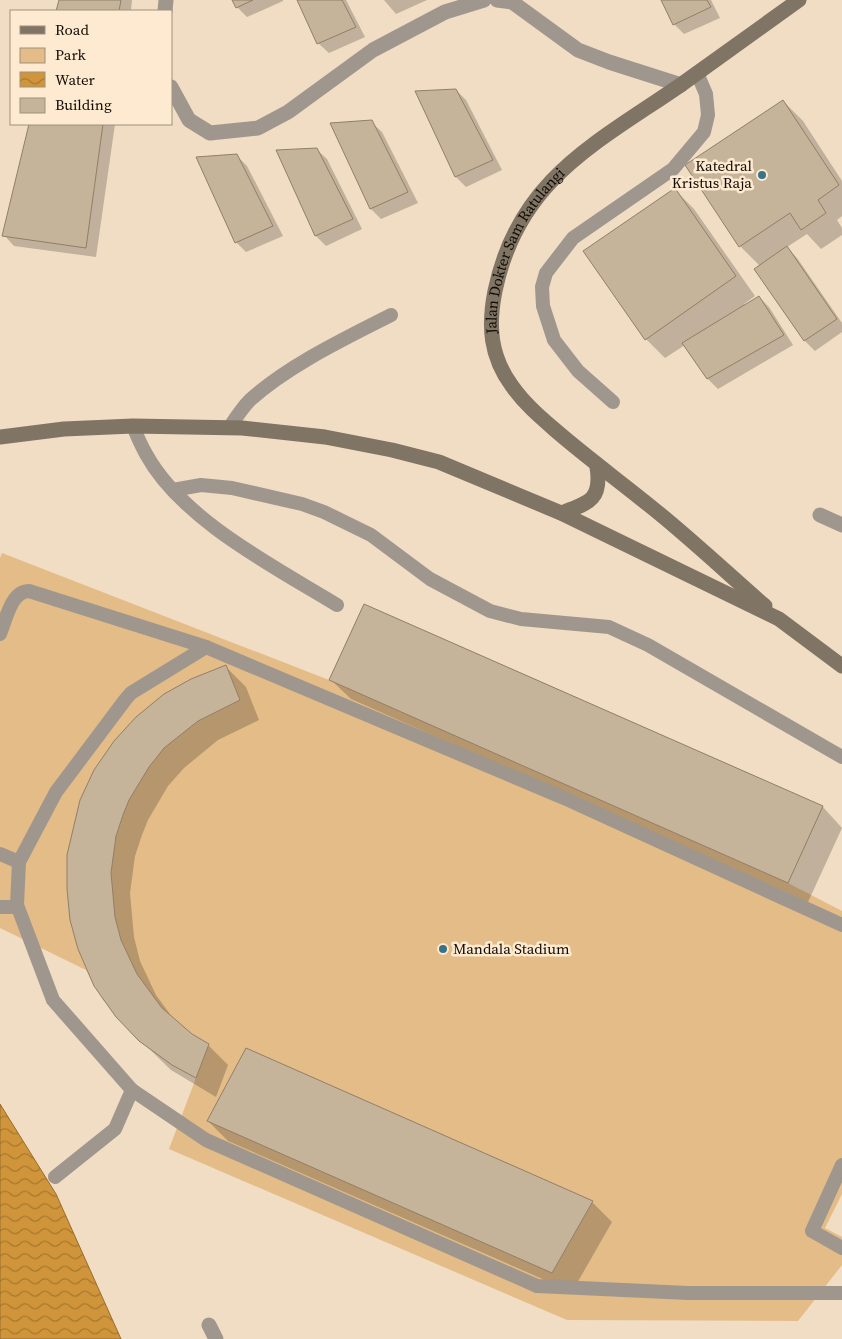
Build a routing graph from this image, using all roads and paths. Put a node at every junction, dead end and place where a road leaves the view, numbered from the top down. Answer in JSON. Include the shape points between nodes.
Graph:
{"nodes":[{"id":1,"x":484,"y":0,"type":"edge"},
{"id":2,"x":497,"y":0,"type":"edge"},
{"id":3,"x":799,"y":0,"type":"edge"},
{"id":4,"x":698,"y":73,"type":"junction"},
{"id":5,"x":681,"y":85,"type":"junction"},
{"id":6,"x":172,"y":90,"type":"edge"},
{"id":7,"x":391,"y":315,"type":"dead end"},
{"id":8,"x":613,"y":402,"type":"dead end"},
{"id":9,"x":133,"y":426,"type":"junction"},
{"id":10,"x":229,"y":428,"type":"junction"},
{"id":11,"x":0,"y":437,"type":"edge"},
{"id":12,"x":597,"y":467,"type":"junction"},
{"id":13,"x":173,"y":490,"type":"junction"},
{"id":14,"x":561,"y":513,"type":"junction"},
{"id":15,"x":820,"y":515,"type":"dead end"},
{"id":16,"x":842,"y":525,"type":"edge"},
{"id":17,"x":337,"y":605,"type":"dead end"},
{"id":18,"x":779,"y":619,"type":"junction"},
{"id":19,"x":0,"y":634,"type":"edge"},
{"id":20,"x":206,"y":646,"type":"junction"},
{"id":21,"x":842,"y":666,"type":"edge"},
{"id":22,"x":842,"y":757,"type":"edge"},
{"id":23,"x":0,"y":854,"type":"edge"},
{"id":24,"x":19,"y":862,"type":"junction"},
{"id":25,"x":0,"y":906,"type":"edge"},
{"id":26,"x":17,"y":908,"type":"junction"},
{"id":27,"x":842,"y":925,"type":"edge"},
{"id":28,"x":132,"y":1090,"type":"junction"},
{"id":29,"x":842,"y":1165,"type":"edge"},
{"id":30,"x":55,"y":1177,"type":"dead end"},
{"id":31,"x":842,"y":1248,"type":"edge"},
{"id":32,"x":842,"y":1292,"type":"edge"},
{"id":33,"x":209,"y":1325,"type":"dead end"},
{"id":34,"x":216,"y":1339,"type":"edge"}],
"edges":[{"from":1,"to":6,"type":"street","via":[[445,12],[373,50],[288,112],[258,128],[210,132],[189,120]]},
{"from":2,"to":5,"type":"street","via":[[512,2],[578,50]]},
{"from":3,"to":4,"type":"main road","name":"Jalan Dokter Sam Ratulangi"},
{"from":4,"to":5,"type":"main road","name":"Jalan Dokter Sam Ratulangi"},
{"from":4,"to":8,"type":"lane","via":[[706,94],[708,115],[704,132],[673,169],[573,238],[546,273],[542,287],[543,306],[554,340],[578,371]]},
{"from":5,"to":12,"type":"main road","name":"Jalan Dokter Sam Ratulangi","via":[[611,130],[560,172],[518,223],[501,264],[491,322],[492,345],[500,366],[528,406]]},
{"from":7,"to":10,"type":"lane","via":[[279,379],[249,401]]},
{"from":9,"to":10,"type":"main road"},
{"from":9,"to":11,"type":"main road","via":[[64,429]]},
{"from":9,"to":13,"type":"lane","via":[[146,456]]},
{"from":10,"to":14,"type":"main road","via":[[325,437],[439,462]]},
{"from":12,"to":14,"type":"main road","via":[[600,484],[595,496],[581,506]]},
{"from":12,"to":18,"type":"main road","name":"Jalan Dokter Sam Ratulangi","via":[[650,506]]},
{"from":13,"to":17,"type":"lane","via":[[210,525]]},
{"from":13,"to":22,"type":"lane","via":[[201,485],[232,488],[324,512],[371,534],[430,579],[490,611],[521,619],[609,628],[648,645]]},
{"from":14,"to":18,"type":"main road"},
{"from":15,"to":16,"type":"street"},
{"from":18,"to":21,"type":"main road"},
{"from":19,"to":20,"type":"lane","via":[[14,598],[29,591]]},
{"from":20,"to":24,"type":"lane","via":[[131,693],[56,792]]},
{"from":20,"to":27,"type":"lane","via":[[564,798]]},
{"from":23,"to":24,"type":"lane"},
{"from":24,"to":26,"type":"lane"},
{"from":25,"to":26,"type":"lane"},
{"from":26,"to":28,"type":"lane","via":[[52,1000]]},
{"from":28,"to":30,"type":"lane","via":[[115,1129]]},
{"from":28,"to":32,"type":"lane","via":[[206,1140],[538,1286],[688,1293]]},
{"from":29,"to":31,"type":"lane","via":[[812,1231]]},
{"from":33,"to":34,"type":"street"}]}
